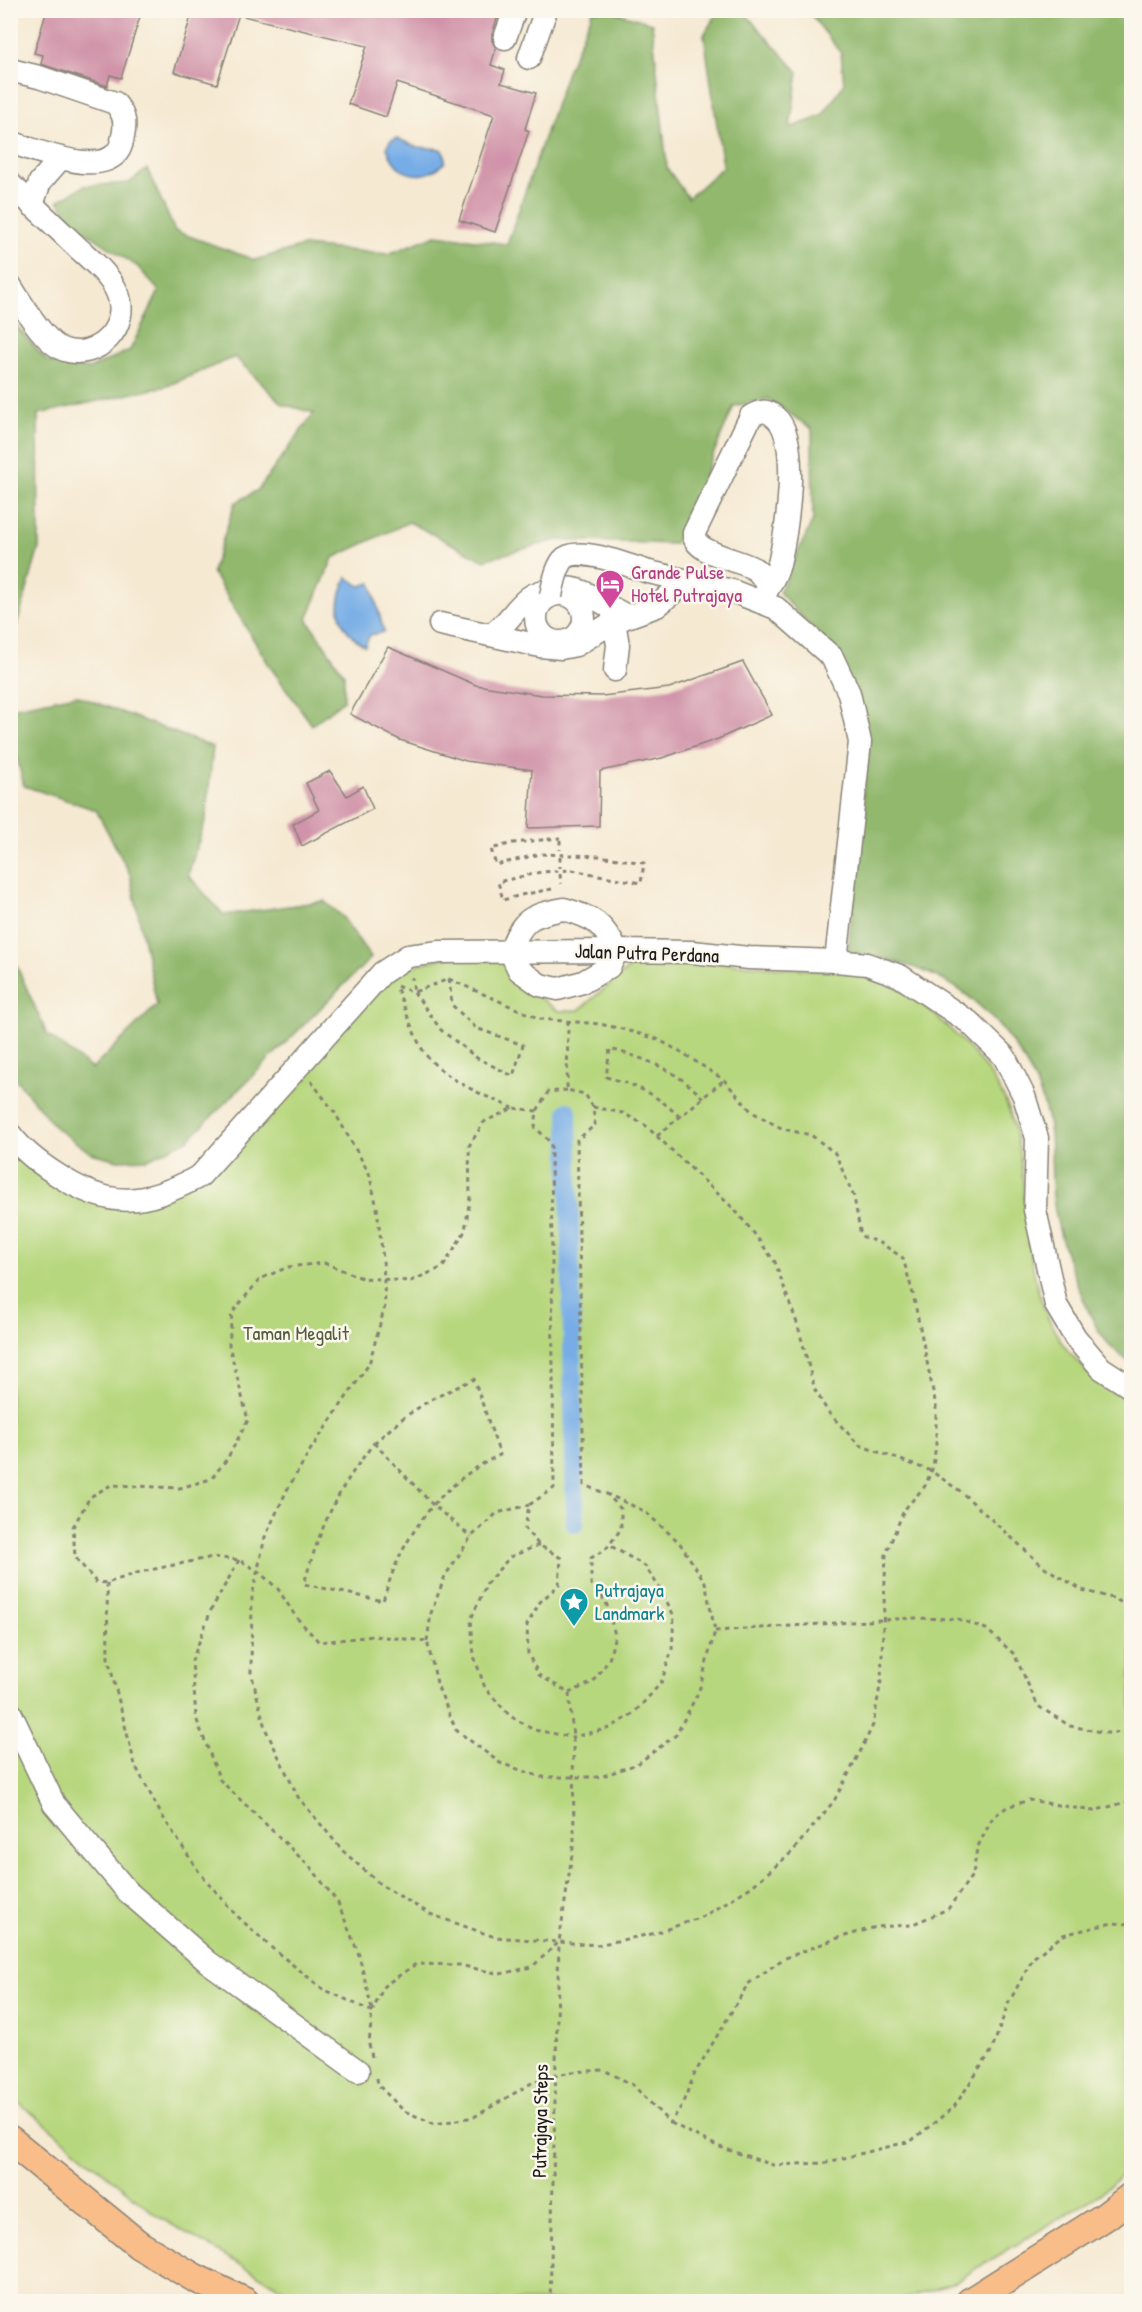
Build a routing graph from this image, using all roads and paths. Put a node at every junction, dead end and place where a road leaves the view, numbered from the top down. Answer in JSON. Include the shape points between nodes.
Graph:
{"nodes":[{"id":1,"x":515,"y":10,"type":"edge"},
{"id":2,"x":546,"y":10,"type":"edge"},
{"id":3,"x":505,"y":38,"type":"dead end"},
{"id":4,"x":530,"y":58,"type":"dead end"},
{"id":5,"x":10,"y":70,"type":"edge"},
{"id":6,"x":10,"y":142,"type":"edge"},
{"id":7,"x":61,"y":158,"type":"junction"},
{"id":8,"x":10,"y":184,"type":"edge"},
{"id":9,"x":32,"y":205,"type":"junction"},
{"id":10,"x":10,"y":285,"type":"edge"},
{"id":11,"x":685,"y":582,"type":"junction"},
{"id":12,"x":765,"y":593,"type":"junction"},
{"id":13,"x":551,"y":596,"type":"dead end"},
{"id":14,"x":618,"y":616,"type":"junction"},
{"id":15,"x":440,"y":624,"type":"dead end"},
{"id":16,"x":490,"y":635,"type":"junction"},
{"id":17,"x":615,"y":670,"type":"dead end"},
{"id":18,"x":560,"y":850,"type":"dead end"},
{"id":19,"x":560,"y":857,"type":"dead end"},
{"id":20,"x":560,"y":868,"type":"dead end"},
{"id":21,"x":561,"y":874,"type":"dead end"},
{"id":22,"x":561,"y":884,"type":"dead end"},
{"id":23,"x":553,"y":889,"type":"dead end"},
{"id":24,"x":510,"y":951,"type":"junction"},
{"id":25,"x":617,"y":951,"type":"junction"},
{"id":26,"x":408,"y":956,"type":"junction"},
{"id":27,"x":836,"y":961,"type":"junction"},
{"id":28,"x":449,"y":979,"type":"junction"},
{"id":29,"x":414,"y":992,"type":"junction"},
{"id":30,"x":568,"y":1022,"type":"junction"},
{"id":31,"x":299,"y":1065,"type":"junction"},
{"id":32,"x":724,"y":1080,"type":"junction"},
{"id":33,"x":567,"y":1090,"type":"junction"},
{"id":34,"x":703,"y":1098,"type":"junction"},
{"id":35,"x":593,"y":1107,"type":"junction"},
{"id":36,"x":513,"y":1108,"type":"junction"},
{"id":37,"x":537,"y":1111,"type":"junction"},
{"id":38,"x":680,"y":1117,"type":"junction"},
{"id":39,"x":10,"y":1134,"type":"edge"},
{"id":40,"x":657,"y":1136,"type":"junction"},
{"id":41,"x":384,"y":1278,"type":"junction"},
{"id":42,"x":1131,"y":1388,"type":"edge"},
{"id":43,"x":374,"y":1443,"type":"junction"},
{"id":44,"x":931,"y":1472,"type":"junction"},
{"id":45,"x":607,"y":1494,"type":"junction"},
{"id":46,"x":433,"y":1505,"type":"junction"},
{"id":47,"x":529,"y":1505,"type":"junction"},
{"id":48,"x":471,"y":1537,"type":"junction"},
{"id":49,"x":539,"y":1545,"type":"junction"},
{"id":50,"x":609,"y":1545,"type":"junction"},
{"id":51,"x":239,"y":1560,"type":"junction"},
{"id":52,"x":258,"y":1572,"type":"junction"},
{"id":53,"x":107,"y":1582,"type":"junction"},
{"id":54,"x":1131,"y":1610,"type":"edge"},
{"id":55,"x":884,"y":1620,"type":"junction"},
{"id":56,"x":716,"y":1631,"type":"junction"},
{"id":57,"x":427,"y":1641,"type":"junction"},
{"id":58,"x":569,"y":1693,"type":"junction"},
{"id":59,"x":10,"y":1712,"type":"edge"},
{"id":60,"x":1131,"y":1732,"type":"edge"},
{"id":61,"x":573,"y":1737,"type":"junction"},
{"id":62,"x":573,"y":1777,"type":"junction"},
{"id":63,"x":1131,"y":1798,"type":"edge"},
{"id":64,"x":1131,"y":1924,"type":"edge"},
{"id":65,"x":559,"y":1942,"type":"junction"},
{"id":66,"x":372,"y":2012,"type":"junction"},
{"id":67,"x":369,"y":2070,"type":"junction"},
{"id":68,"x":556,"y":2076,"type":"junction"},
{"id":69,"x":670,"y":2123,"type":"junction"},
{"id":70,"x":10,"y":2140,"type":"edge"},
{"id":71,"x":1131,"y":2196,"type":"edge"},
{"id":72,"x":1131,"y":2203,"type":"edge"},
{"id":73,"x":1106,"y":2216,"type":"junction"},
{"id":74,"x":195,"y":2278,"type":"junction"},
{"id":75,"x":216,"y":2301,"type":"edge"},
{"id":76,"x":245,"y":2301,"type":"edge"},
{"id":77,"x":550,"y":2301,"type":"edge"},
{"id":78,"x":970,"y":2301,"type":"edge"}],
"edges":[{"from":1,"to":3,"type":"street"},
{"from":2,"to":4,"type":"street"},
{"from":5,"to":7,"type":"street","via":[[115,103],[122,111],[126,123],[121,146],[110,158],[96,164]]},
{"from":6,"to":7,"type":"street"},
{"from":7,"to":9,"type":"street","via":[[40,182]]},
{"from":8,"to":9,"type":"street"},
{"from":9,"to":10,"type":"street","via":[[111,282],[120,299],[120,318],[100,345],[83,351],[62,349],[38,325]]},
{"from":11,"to":12,"type":"street"},
{"from":11,"to":13,"type":"street","bridge":true,"via":[[591,555],[568,556],[563,560]]},
{"from":11,"to":14,"type":"street","via":[[657,606]]},
{"from":12,"to":12,"type":"street","via":[[778,567],[791,457],[779,420],[760,411],[751,416],[693,539],[696,544],[758,571]]},
{"from":12,"to":27,"type":"street","via":[[832,657],[849,693],[860,742]]},
{"from":14,"to":16,"type":"street","via":[[576,645],[561,648]]},
{"from":14,"to":16,"type":"street","via":[[577,588],[558,587],[526,599]]},
{"from":14,"to":17,"type":"street"},
{"from":15,"to":16,"type":"street"},
{"from":18,"to":23,"type":"path","via":[[560,839],[491,849],[496,865],[540,854],[599,856],[644,863],[641,883],[572,870],[498,882],[503,900]]},
{"from":19,"to":20,"type":"path"},
{"from":21,"to":22,"type":"path"},
{"from":24,"to":25,"type":"street","name":"Jalan Putra Perdana"},
{"from":24,"to":25,"type":"street","via":[[519,970],[540,985],[558,989],[583,982],[609,968]]},
{"from":24,"to":25,"type":"street","via":[[518,929],[538,914],[564,909],[588,916],[606,931]]},
{"from":24,"to":26,"type":"street","name":"Jalan Putra Perdana"},
{"from":25,"to":27,"type":"street","name":"Jalan Putra Perdana"},
{"from":26,"to":29,"type":"path"},
{"from":26,"to":31,"type":"street","name":"Jalan Putra Perdana","via":[[382,973]]},
{"from":27,"to":42,"type":"street","name":"Jalan Putra Perdana","via":[[867,963],[900,976],[969,1022],[1004,1056],[1024,1096],[1037,1138],[1035,1210],[1056,1305],[1101,1368]]},
{"from":28,"to":29,"type":"path"},
{"from":28,"to":29,"type":"path","via":[[452,1005],[476,1028],[523,1044],[513,1076],[477,1058],[441,1030]]},
{"from":28,"to":30,"type":"path","via":[[540,1019]]},
{"from":29,"to":36,"type":"path","via":[[396,986],[421,1048],[432,1062],[470,1090]]},
{"from":30,"to":32,"type":"path","via":[[600,1024],[657,1039]]},
{"from":30,"to":33,"type":"path"},
{"from":31,"to":39,"type":"street","name":"Jalan Putra Perdana","via":[[200,1176],[159,1196],[109,1200],[42,1165]]},
{"from":31,"to":41,"type":"path","via":[[335,1113],[369,1173]]},
{"from":32,"to":34,"type":"path"},
{"from":32,"to":44,"type":"path","via":[[752,1112],[783,1129],[811,1135],[836,1153],[854,1197],[861,1236],[903,1258],[936,1406]]},
{"from":33,"to":35,"type":"path","via":[[585,1094]]},
{"from":33,"to":37,"type":"path","via":[[548,1092]]},
{"from":34,"to":38,"type":"path"},
{"from":34,"to":38,"type":"path","via":[[691,1085],[649,1059],[610,1049],[606,1077],[651,1093]]},
{"from":35,"to":40,"type":"path","via":[[623,1113]]},
{"from":35,"to":45,"type":"path","via":[[595,1125],[577,1140],[584,1485]]},
{"from":36,"to":37,"type":"path"},
{"from":36,"to":41,"type":"path","via":[[484,1122],[469,1146],[470,1197],[465,1231],[443,1267],[411,1281]]},
{"from":37,"to":47,"type":"path","via":[[534,1127],[551,1143],[554,1488]]},
{"from":38,"to":40,"type":"path"},
{"from":40,"to":44,"type":"path","via":[[734,1209],[775,1262],[815,1390],[828,1412],[859,1445]]},
{"from":41,"to":52,"type":"path","via":[[385,1306],[369,1364],[287,1490],[265,1537]]},
{"from":41,"to":53,"type":"path","via":[[362,1278],[324,1263],[288,1267],[260,1280],[232,1313],[229,1345],[248,1420],[227,1460],[211,1479],[180,1488],[111,1485],[90,1497],[73,1527],[75,1557],[96,1582]]},
{"from":43,"to":46,"type":"path"},
{"from":43,"to":46,"type":"path","via":[[430,1400],[474,1379],[500,1455],[477,1465]]},
{"from":43,"to":46,"type":"path","via":[[337,1496],[323,1524],[304,1584],[383,1601],[393,1567],[410,1534]]},
{"from":44,"to":54,"type":"path","via":[[960,1491],[1044,1567],[1082,1590],[1116,1599]]},
{"from":44,"to":55,"type":"path","via":[[925,1486],[904,1510],[886,1554]]},
{"from":45,"to":50,"type":"path","via":[[621,1509],[621,1529]]},
{"from":45,"to":56,"type":"path","via":[[644,1511],[679,1542],[705,1582]]},
{"from":46,"to":48,"type":"path"},
{"from":47,"to":48,"type":"path","via":[[497,1513]]},
{"from":47,"to":49,"type":"path","via":[[525,1529]]},
{"from":48,"to":57,"type":"path","via":[[445,1576],[431,1613]]},
{"from":49,"to":58,"type":"path","via":[[561,1557],[559,1585],[540,1602],[527,1626],[528,1654],[539,1675]]},
{"from":49,"to":61,"type":"path","via":[[510,1557],[487,1583],[471,1619],[474,1656],[485,1688],[510,1716],[534,1730]]},
{"from":50,"to":58,"type":"path","via":[[591,1558],[591,1584],[606,1602],[615,1635],[609,1660],[593,1682]]},
{"from":50,"to":61,"type":"path","via":[[645,1566],[661,1590],[674,1616],[672,1650],[661,1683],[634,1713],[610,1728]]},
{"from":51,"to":52,"type":"path"},
{"from":51,"to":53,"type":"path","via":[[213,1557]]},
{"from":51,"to":66,"type":"path","via":[[211,1610],[192,1661],[196,1718],[220,1780],[313,1870],[338,1903],[359,1956]]},
{"from":52,"to":57,"type":"path","via":[[278,1589],[296,1617],[320,1642],[373,1636]]},
{"from":52,"to":65,"type":"path","via":[[252,1596],[251,1672],[265,1728],[298,1797],[343,1851],[381,1885],[430,1914],[495,1937]]},
{"from":53,"to":66,"type":"path","via":[[108,1658],[135,1765],[161,1814],[199,1872],[236,1916],[323,1989]]},
{"from":55,"to":56,"type":"path"},
{"from":55,"to":60,"type":"path","via":[[958,1620],[986,1629],[1014,1654],[1038,1706],[1071,1726],[1107,1733]]},
{"from":55,"to":65,"type":"path","via":[[881,1682],[873,1725],[834,1801],[792,1852],[751,1887],[704,1916],[656,1933],[597,1945]]},
{"from":56,"to":62,"type":"path","via":[[699,1691],[676,1735],[637,1764],[600,1777]]},
{"from":57,"to":62,"type":"path","via":[[438,1687],[456,1730],[500,1763],[541,1777]]},
{"from":58,"to":61,"type":"path","name":"Putrajaya Steps"},
{"from":59,"to":67,"type":"street","via":[[54,1804],[128,1892],[208,1962]]},
{"from":61,"to":62,"type":"path","name":"Putrajaya Steps"},
{"from":62,"to":65,"type":"path","name":"Putrajaya Steps","via":[[574,1840]]},
{"from":63,"to":69,"type":"path","via":[[1093,1811],[1029,1800],[1007,1807],[993,1817],[977,1848],[973,1874],[948,1909],[911,1925],[876,1927],[783,1959],[748,1984]]},
{"from":64,"to":69,"type":"path","via":[[1112,1923],[1064,1935],[1033,1958],[1008,2004],[992,2050],[954,2107],[910,2141],[824,2163],[773,2165],[717,2146]]},
{"from":65,"to":66,"type":"path","via":[[532,1968],[500,1974],[459,1965],[416,1964],[384,1986]]},
{"from":65,"to":68,"type":"path","name":"Putrajaya Steps"},
{"from":66,"to":67,"type":"path"},
{"from":67,"to":68,"type":"path","via":[[378,2085],[404,2110],[435,2124],[474,2117],[535,2081]]},
{"from":68,"to":69,"type":"path","via":[[604,2070],[633,2085]]},
{"from":68,"to":77,"type":"path","name":"Putrajaya Steps"},
{"from":70,"to":74,"type":"main road","via":[[139,2245]]},
{"from":71,"to":73,"type":"main road"},
{"from":72,"to":73,"type":"main road"},
{"from":73,"to":78,"type":"main road"},
{"from":74,"to":75,"type":"street"},
{"from":74,"to":76,"type":"main road"}]}
